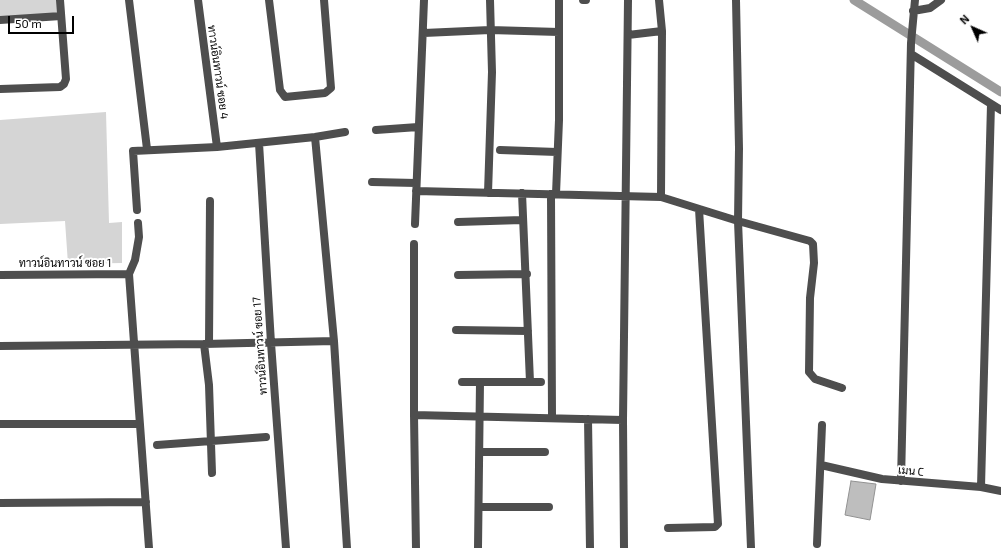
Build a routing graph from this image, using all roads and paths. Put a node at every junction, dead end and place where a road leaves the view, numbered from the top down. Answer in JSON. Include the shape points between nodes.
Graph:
{"nodes":[{"id":1,"x":60,"y":0,"type":"edge"},
{"id":2,"x":129,"y":0,"type":"edge"},
{"id":3,"x":198,"y":0,"type":"edge"},
{"id":4,"x":269,"y":0,"type":"edge"},
{"id":5,"x":324,"y":0,"type":"edge"},
{"id":6,"x":424,"y":0,"type":"edge"},
{"id":7,"x":490,"y":0,"type":"edge"},
{"id":8,"x":559,"y":0,"type":"edge"},
{"id":9,"x":628,"y":0,"type":"edge"},
{"id":10,"x":659,"y":0,"type":"edge"},
{"id":11,"x":736,"y":0,"type":"edge"},
{"id":12,"x":916,"y":0,"type":"edge"},
{"id":13,"x":941,"y":0,"type":"edge"},
{"id":14,"x":913,"y":11,"type":"junction"},
{"id":15,"x":61,"y":16,"type":"junction"},
{"id":16,"x":0,"y":20,"type":"edge"},
{"id":17,"x":490,"y":30,"type":"junction"},
{"id":18,"x":559,"y":32,"type":"junction"},
{"id":19,"x":662,"y":32,"type":"junction"},
{"id":20,"x":424,"y":33,"type":"junction"},
{"id":21,"x":628,"y":35,"type":"junction"},
{"id":22,"x":911,"y":54,"type":"junction"},
{"id":23,"x":0,"y":89,"type":"edge"},
{"id":24,"x":991,"y":104,"type":"junction"},
{"id":25,"x":1001,"y":110,"type":"edge"},
{"id":26,"x":418,"y":127,"type":"junction"},
{"id":27,"x":376,"y":130,"type":"dead end"},
{"id":28,"x":345,"y":132,"type":"dead end"},
{"id":29,"x":315,"y":137,"type":"junction"},
{"id":30,"x":260,"y":143,"type":"junction"},
{"id":31,"x":217,"y":147,"type":"junction"},
{"id":32,"x":147,"y":149,"type":"junction"},
{"id":33,"x":500,"y":150,"type":"dead end"},
{"id":34,"x":557,"y":152,"type":"junction"},
{"id":35,"x":372,"y":182,"type":"dead end"},
{"id":36,"x":416,"y":187,"type":"junction"},
{"id":37,"x":488,"y":193,"type":"junction"},
{"id":38,"x":522,"y":193,"type":"junction"},
{"id":39,"x":553,"y":194,"type":"junction"},
{"id":40,"x":625,"y":196,"type":"junction"},
{"id":41,"x":661,"y":197,"type":"junction"},
{"id":42,"x":210,"y":201,"type":"dead end"},
{"id":43,"x":699,"y":209,"type":"junction"},
{"id":44,"x":137,"y":210,"type":"dead end"},
{"id":45,"x":522,"y":220,"type":"junction"},
{"id":46,"x":738,"y":221,"type":"junction"},
{"id":47,"x":458,"y":222,"type":"dead end"},
{"id":48,"x":138,"y":223,"type":"dead end"},
{"id":49,"x":415,"y":224,"type":"dead end"},
{"id":50,"x":414,"y":244,"type":"dead end"},
{"id":51,"x":129,"y":274,"type":"junction"},
{"id":52,"x":527,"y":274,"type":"junction"},
{"id":53,"x":0,"y":275,"type":"edge"},
{"id":54,"x":458,"y":276,"type":"dead end"},
{"id":55,"x":456,"y":330,"type":"dead end"},
{"id":56,"x":528,"y":330,"type":"junction"},
{"id":57,"x":334,"y":341,"type":"junction"},
{"id":58,"x":271,"y":343,"type":"junction"},
{"id":59,"x":206,"y":344,"type":"junction"},
{"id":60,"x":0,"y":346,"type":"edge"},
{"id":61,"x":134,"y":346,"type":"junction"},
{"id":62,"x":462,"y":382,"type":"dead end"},
{"id":63,"x":480,"y":382,"type":"junction"},
{"id":64,"x":530,"y":382,"type":"junction"},
{"id":65,"x":541,"y":382,"type":"dead end"},
{"id":66,"x":842,"y":388,"type":"dead end"},
{"id":67,"x":414,"y":415,"type":"junction"},
{"id":68,"x":478,"y":417,"type":"junction"},
{"id":69,"x":552,"y":418,"type":"junction"},
{"id":70,"x":588,"y":419,"type":"junction"},
{"id":71,"x":623,"y":420,"type":"junction"},
{"id":72,"x":0,"y":424,"type":"edge"},
{"id":73,"x":140,"y":424,"type":"junction"},
{"id":74,"x":822,"y":425,"type":"dead end"},
{"id":75,"x":266,"y":437,"type":"dead end"},
{"id":76,"x":212,"y":440,"type":"junction"},
{"id":77,"x":157,"y":444,"type":"dead end"},
{"id":78,"x":480,"y":452,"type":"junction"},
{"id":79,"x":545,"y":452,"type":"dead end"},
{"id":80,"x":821,"y":466,"type":"junction"},
{"id":81,"x":212,"y":472,"type":"dead end"},
{"id":82,"x":901,"y":481,"type":"junction"},
{"id":83,"x":981,"y":487,"type":"junction"},
{"id":84,"x":1001,"y":491,"type":"edge"},
{"id":85,"x":146,"y":502,"type":"junction"},
{"id":86,"x":0,"y":503,"type":"edge"},
{"id":87,"x":479,"y":507,"type":"junction"},
{"id":88,"x":549,"y":507,"type":"dead end"},
{"id":89,"x":668,"y":528,"type":"dead end"},
{"id":90,"x":817,"y":544,"type":"dead end"},
{"id":91,"x":149,"y":548,"type":"edge"},
{"id":92,"x":286,"y":548,"type":"edge"},
{"id":93,"x":347,"y":548,"type":"edge"},
{"id":94,"x":416,"y":548,"type":"edge"},
{"id":95,"x":478,"y":548,"type":"edge"},
{"id":96,"x":590,"y":548,"type":"edge"},
{"id":97,"x":624,"y":548,"type":"edge"},
{"id":98,"x":751,"y":548,"type":"edge"}],
"edges":[{"from":1,"to":15,"type":"street"},
{"from":2,"to":32,"type":"street"},
{"from":3,"to":31,"type":"street","name":"ทาวน์อินทาวน์ ซอย 4"},
{"from":4,"to":5,"type":"street","via":[[281,95],[285,97],[325,93],[331,88]]},
{"from":6,"to":20,"type":"street"},
{"from":7,"to":17,"type":"street"},
{"from":8,"to":18,"type":"street"},
{"from":9,"to":21,"type":"street"},
{"from":10,"to":19,"type":"street"},
{"from":11,"to":46,"type":"street","via":[[740,148]]},
{"from":12,"to":14,"type":"street"},
{"from":13,"to":14,"type":"street","via":[[930,8]]},
{"from":14,"to":22,"type":"street"},
{"from":15,"to":16,"type":"street"},
{"from":15,"to":23,"type":"street","via":[[66,79],[64,84],[60,87]]},
{"from":17,"to":18,"type":"street"},
{"from":17,"to":20,"type":"street"},
{"from":17,"to":37,"type":"street","via":[[492,72]]},
{"from":18,"to":34,"type":"street"},
{"from":19,"to":21,"type":"street"},
{"from":19,"to":41,"type":"street"},
{"from":20,"to":26,"type":"street"},
{"from":21,"to":40,"type":"street"},
{"from":22,"to":24,"type":"street"},
{"from":22,"to":82,"type":"street"},
{"from":24,"to":25,"type":"street"},
{"from":24,"to":83,"type":"street"},
{"from":26,"to":27,"type":"street"},
{"from":26,"to":36,"type":"street"},
{"from":28,"to":29,"type":"street"},
{"from":29,"to":30,"type":"street"},
{"from":29,"to":57,"type":"street"},
{"from":30,"to":31,"type":"street"},
{"from":30,"to":58,"type":"street","name":"ทาวน์อินทาวน์ ซอย 17"},
{"from":31,"to":32,"type":"street"},
{"from":32,"to":44,"type":"street","via":[[133,151]]},
{"from":33,"to":34,"type":"street"},
{"from":34,"to":39,"type":"street"},
{"from":35,"to":36,"type":"street"},
{"from":36,"to":37,"type":"street"},
{"from":36,"to":49,"type":"street"},
{"from":37,"to":38,"type":"street"},
{"from":38,"to":39,"type":"street"},
{"from":38,"to":45,"type":"street"},
{"from":39,"to":40,"type":"street"},
{"from":39,"to":69,"type":"street"},
{"from":40,"to":41,"type":"street"},
{"from":40,"to":71,"type":"street"},
{"from":41,"to":43,"type":"street"},
{"from":42,"to":59,"type":"street"},
{"from":43,"to":46,"type":"street"},
{"from":43,"to":89,"type":"street","via":[[718,524],[715,527]]},
{"from":45,"to":47,"type":"street"},
{"from":45,"to":52,"type":"street"},
{"from":46,"to":66,"type":"street","via":[[813,244],[809,372],[815,379]]},
{"from":46,"to":98,"type":"street"},
{"from":48,"to":51,"type":"street","via":[[139,237],[135,260]]},
{"from":50,"to":67,"type":"street"},
{"from":51,"to":53,"type":"street","name":"ทาวน์อินทาวน์ ซอย 1"},
{"from":51,"to":61,"type":"street"},
{"from":52,"to":54,"type":"street"},
{"from":52,"to":56,"type":"street"},
{"from":55,"to":56,"type":"street"},
{"from":56,"to":64,"type":"street"},
{"from":57,"to":58,"type":"street"},
{"from":57,"to":93,"type":"street"},
{"from":58,"to":59,"type":"street"},
{"from":58,"to":92,"type":"street","name":"ทาวน์อินทาวน์ ซอย 17"},
{"from":59,"to":61,"type":"street"},
{"from":59,"to":76,"type":"street"},
{"from":60,"to":61,"type":"street"},
{"from":61,"to":73,"type":"street"},
{"from":62,"to":63,"type":"street"},
{"from":63,"to":64,"type":"street"},
{"from":63,"to":68,"type":"street"},
{"from":64,"to":65,"type":"street"},
{"from":67,"to":68,"type":"street"},
{"from":67,"to":94,"type":"street"},
{"from":68,"to":69,"type":"street"},
{"from":68,"to":78,"type":"street"},
{"from":69,"to":70,"type":"street"},
{"from":70,"to":71,"type":"street"},
{"from":70,"to":96,"type":"street"},
{"from":71,"to":97,"type":"street"},
{"from":72,"to":73,"type":"street"},
{"from":73,"to":85,"type":"street"},
{"from":74,"to":80,"type":"street"},
{"from":75,"to":76,"type":"street"},
{"from":76,"to":77,"type":"street"},
{"from":76,"to":81,"type":"street"},
{"from":78,"to":79,"type":"street"},
{"from":78,"to":87,"type":"street"},
{"from":80,"to":82,"type":"street","name":"เมน C"},
{"from":80,"to":90,"type":"street"},
{"from":82,"to":83,"type":"street","name":"เมน C"},
{"from":83,"to":84,"type":"street","name":"เมน C"},
{"from":85,"to":86,"type":"street"},
{"from":85,"to":91,"type":"street"},
{"from":87,"to":88,"type":"street"},
{"from":87,"to":95,"type":"street"}]}
